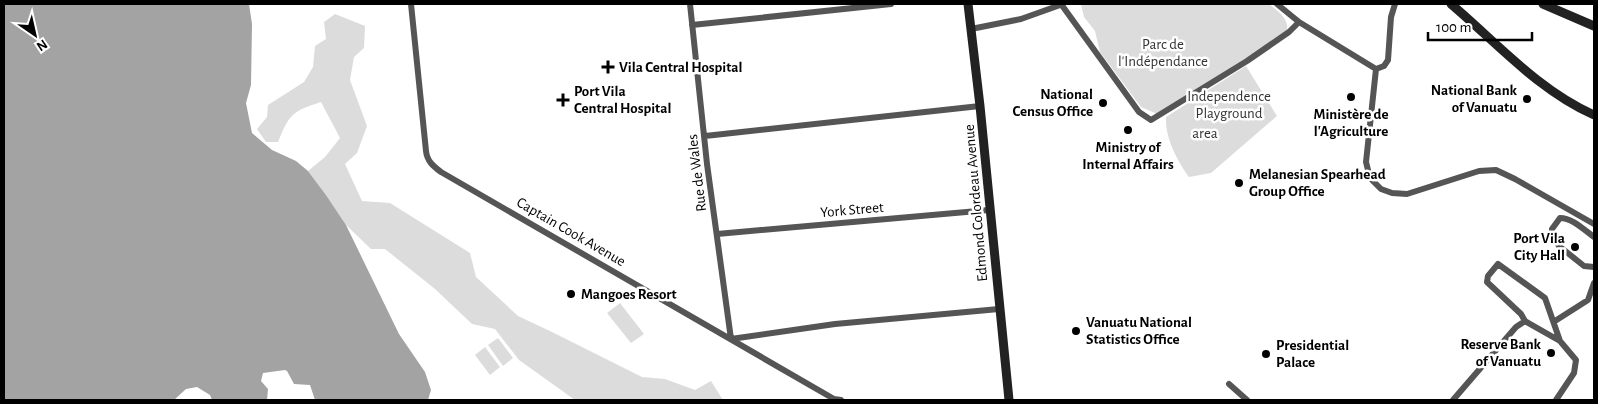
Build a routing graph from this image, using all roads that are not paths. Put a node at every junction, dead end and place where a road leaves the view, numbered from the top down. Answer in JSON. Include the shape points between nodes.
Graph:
{"nodes":[{"id":1,"x":411,"y":4,"type":"edge"},
{"id":2,"x":690,"y":4,"type":"edge"},
{"id":3,"x":891,"y":4,"type":"edge"},
{"id":4,"x":968,"y":4,"type":"edge"},
{"id":5,"x":1062,"y":4,"type":"edge"},
{"id":6,"x":1277,"y":4,"type":"edge"},
{"id":7,"x":1395,"y":4,"type":"edge"},
{"id":8,"x":1451,"y":4,"type":"edge"},
{"id":9,"x":1543,"y":4,"type":"edge"},
{"id":10,"x":1298,"y":22,"type":"junction"},
{"id":11,"x":692,"y":24,"type":"junction"},
{"id":12,"x":1594,"y":26,"type":"edge"},
{"id":13,"x":971,"y":29,"type":"junction"},
{"id":14,"x":1376,"y":69,"type":"junction"},
{"id":15,"x":980,"y":106,"type":"junction"},
{"id":16,"x":1594,"y":115,"type":"edge"},
{"id":17,"x":705,"y":136,"type":"junction"},
{"id":18,"x":989,"y":210,"type":"junction"},
{"id":19,"x":1594,"y":224,"type":"edge"},
{"id":20,"x":716,"y":234,"type":"junction"},
{"id":21,"x":1594,"y":237,"type":"edge"},
{"id":22,"x":1594,"y":267,"type":"edge"},
{"id":23,"x":1594,"y":284,"type":"edge"},
{"id":24,"x":1000,"y":309,"type":"junction"},
{"id":25,"x":1524,"y":321,"type":"junction"},
{"id":26,"x":1555,"y":321,"type":"junction"},
{"id":27,"x":731,"y":340,"type":"junction"},
{"id":28,"x":1560,"y":340,"type":"junction"},
{"id":29,"x":1229,"y":384,"type":"dead end"},
{"id":30,"x":1559,"y":399,"type":"edge"},
{"id":31,"x":841,"y":400,"type":"edge"},
{"id":32,"x":1008,"y":400,"type":"edge"},
{"id":33,"x":1247,"y":400,"type":"edge"},
{"id":34,"x":1453,"y":400,"type":"edge"}],
"edges":[{"from":1,"to":27,"type":"street","name":"Captain Cook Avenue","via":[[426,151],[431,164]]},
{"from":2,"to":11,"type":"street","name":"Rue de Wales"},
{"from":3,"to":11,"type":"street"},
{"from":4,"to":13,"type":"street","name":"Edmond Colordeau Avenue"},
{"from":5,"to":10,"type":"street","via":[[1138,112],[1151,120],[1247,61]]},
{"from":5,"to":13,"type":"street","via":[[1022,19]]},
{"from":6,"to":10,"type":"street"},
{"from":7,"to":14,"type":"street","via":[[1388,60]]},
{"from":8,"to":16,"type":"street","via":[[1553,93]]},
{"from":9,"to":12,"type":"street"},
{"from":10,"to":14,"type":"street"},
{"from":11,"to":17,"type":"street","name":"Rue de Wales"},
{"from":13,"to":15,"type":"street","name":"Edmond Colordeau Avenue"},
{"from":14,"to":19,"type":"street","via":[[1366,162],[1370,178],[1381,190],[1407,194],[1479,171],[1496,170]]},
{"from":15,"to":17,"type":"street"},
{"from":15,"to":18,"type":"street","name":"Edmond Colordeau Avenue"},
{"from":17,"to":20,"type":"street","name":"Rue de Wales"},
{"from":18,"to":20,"type":"street","name":"York Street"},
{"from":18,"to":24,"type":"street","name":"Edmond Colordeau Avenue"},
{"from":20,"to":27,"type":"street","name":"Rue de Wales"},
{"from":21,"to":22,"type":"street","via":[[1564,218],[1560,218],[1552,229],[1564,251],[1584,266]]},
{"from":23,"to":26,"type":"street","via":[[1588,300]]},
{"from":24,"to":27,"type":"street","via":[[835,324]]},
{"from":24,"to":32,"type":"street","name":"Edmond Colordeau Avenue"},
{"from":25,"to":26,"type":"street","via":[[1521,314],[1487,282],[1498,264],[1546,298]]},
{"from":25,"to":28,"type":"street"},
{"from":25,"to":34,"type":"street"},
{"from":26,"to":28,"type":"street"},
{"from":27,"to":31,"type":"street","name":"Captain Cook Avenue"},
{"from":28,"to":30,"type":"street","via":[[1576,360],[1576,367]]},
{"from":29,"to":33,"type":"street"}]}
